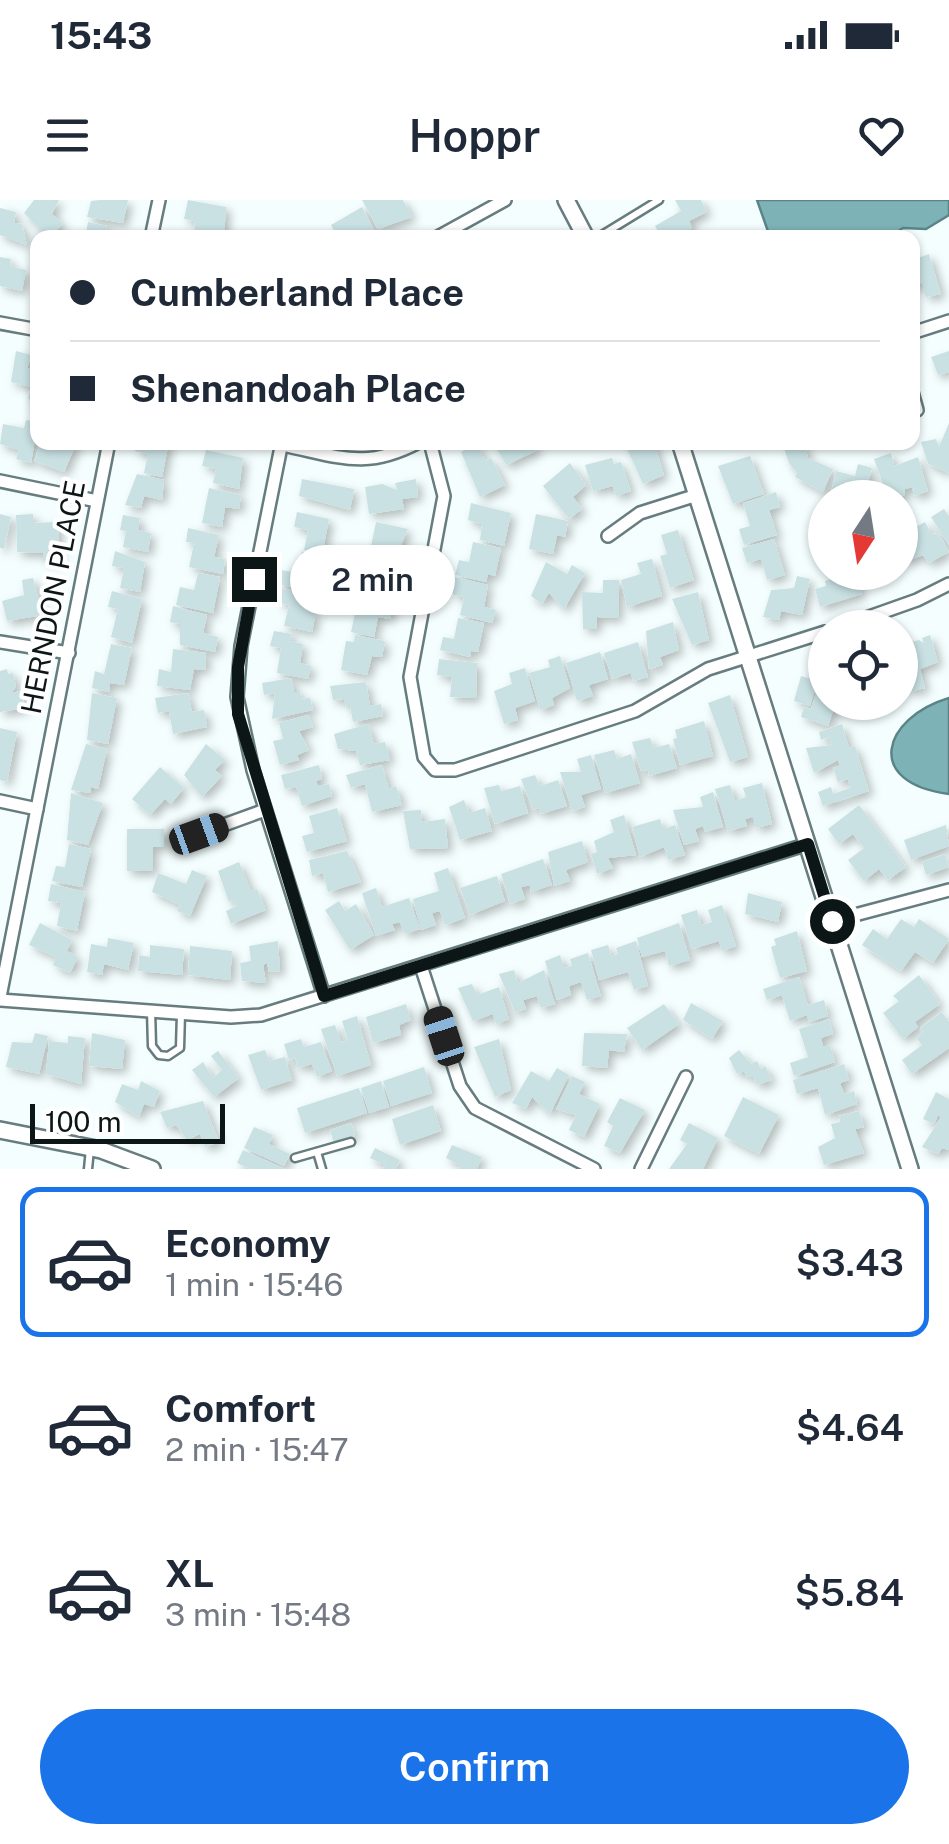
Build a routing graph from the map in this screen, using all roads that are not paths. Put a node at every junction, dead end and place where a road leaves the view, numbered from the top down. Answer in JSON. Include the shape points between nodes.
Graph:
{"nodes":[{"id":1,"x":159,"y":200,"type":"edge"},
{"id":2,"x":505,"y":200,"type":"edge"},
{"id":3,"x":566,"y":200,"type":"edge"},
{"id":4,"x":660,"y":200,"type":"edge"},
{"id":5,"x":153,"y":230,"type":"edge"},
{"id":6,"x":451,"y":230,"type":"edge"},
{"id":7,"x":582,"y":230,"type":"edge"},
{"id":8,"x":610,"y":230,"type":"edge"},
{"id":9,"x":949,"y":321,"type":"edge"},
{"id":10,"x":0,"y":323,"type":"edge"},
{"id":11,"x":30,"y":329,"type":"edge"},
{"id":12,"x":920,"y":330,"type":"edge"},
{"id":13,"x":107,"y":450,"type":"edge"},
{"id":14,"x":281,"y":450,"type":"edge"},
{"id":15,"x":312,"y":450,"type":"edge"},
{"id":16,"x":403,"y":450,"type":"edge"},
{"id":17,"x":432,"y":450,"type":"edge"},
{"id":18,"x":683,"y":450,"type":"edge"},
{"id":19,"x":0,"y":481,"type":"edge"},
{"id":20,"x":697,"y":494,"type":"junction"},
{"id":21,"x":97,"y":501,"type":"junction"},
{"id":22,"x":608,"y":536,"type":"dead end"},
{"id":23,"x":949,"y":584,"type":"edge"},
{"id":24,"x":893,"y":610,"type":"edge"},
{"id":25,"x":808,"y":637,"type":"edge"},
{"id":26,"x":0,"y":642,"type":"edge"},
{"id":27,"x":69,"y":653,"type":"junction"},
{"id":28,"x":749,"y":656,"type":"junction"},
{"id":29,"x":0,"y":802,"type":"edge"},
{"id":30,"x":37,"y":808,"type":"junction"},
{"id":31,"x":265,"y":810,"type":"junction"},
{"id":32,"x":199,"y":834,"type":"dead end"},
{"id":33,"x":808,"y":844,"type":"junction"},
{"id":34,"x":949,"y":890,"type":"edge"},
{"id":35,"x":832,"y":921,"type":"junction"},
{"id":36,"x":421,"y":966,"type":"junction"},
{"id":37,"x":324,"y":996,"type":"junction"},
{"id":38,"x":0,"y":998,"type":"edge"},
{"id":39,"x":151,"y":1010,"type":"junction"},
{"id":40,"x":181,"y":1012,"type":"junction"},
{"id":41,"x":686,"y":1077,"type":"dead end"},
{"id":42,"x":0,"y":1130,"type":"edge"},
{"id":43,"x":351,"y":1142,"type":"dead end"},
{"id":44,"x":90,"y":1147,"type":"junction"},
{"id":45,"x":318,"y":1152,"type":"junction"},
{"id":46,"x":295,"y":1158,"type":"dead end"},
{"id":47,"x":88,"y":1169,"type":"edge"},
{"id":48,"x":152,"y":1169,"type":"edge"},
{"id":49,"x":322,"y":1169,"type":"edge"},
{"id":50,"x":594,"y":1169,"type":"edge"},
{"id":51,"x":641,"y":1169,"type":"edge"},
{"id":52,"x":910,"y":1169,"type":"edge"}],
"edges":[{"from":1,"to":5,"type":"street"},
{"from":2,"to":6,"type":"street"},
{"from":3,"to":7,"type":"street"},
{"from":4,"to":8,"type":"lane"},
{"from":9,"to":12,"type":"street"},
{"from":10,"to":11,"type":"street"},
{"from":13,"to":21,"type":"street","name":"HERNDON PLACE"},
{"from":14,"to":31,"type":"street","via":[[238,667],[238,714]]},
{"from":15,"to":16,"type":"street","via":[[366,461]]},
{"from":17,"to":28,"type":"street","via":[[444,496],[410,677],[424,757],[435,770],[455,770],[635,711],[708,669]]},
{"from":18,"to":20,"type":"street"},
{"from":19,"to":21,"type":"street"},
{"from":20,"to":22,"type":"street","via":[[640,513]]},
{"from":20,"to":28,"type":"street"},
{"from":21,"to":27,"type":"street","name":"HERNDON PLACE"},
{"from":23,"to":24,"type":"street"},
{"from":25,"to":28,"type":"street"},
{"from":26,"to":27,"type":"street"},
{"from":27,"to":30,"type":"street","name":"HERNDON PLACE"},
{"from":28,"to":33,"type":"street"},
{"from":29,"to":30,"type":"street"},
{"from":30,"to":38,"type":"street","name":"HERNDON PLACE"},
{"from":31,"to":32,"type":"street"},
{"from":31,"to":37,"type":"street"},
{"from":33,"to":35,"type":"street"},
{"from":33,"to":36,"type":"street"},
{"from":34,"to":35,"type":"street"},
{"from":35,"to":52,"type":"street"},
{"from":36,"to":37,"type":"street"},
{"from":36,"to":50,"type":"street","via":[[460,1086],[475,1108]]},
{"from":37,"to":40,"type":"street","via":[[261,1015]]},
{"from":38,"to":39,"type":"street"},
{"from":39,"to":40,"type":"street"},
{"from":39,"to":40,"type":"lane","via":[[152,1046],[168,1056],[180,1048]]},
{"from":41,"to":51,"type":"street"},
{"from":42,"to":44,"type":"street"},
{"from":43,"to":45,"type":"lane"},
{"from":44,"to":47,"type":"lane"},
{"from":44,"to":48,"type":"street"},
{"from":45,"to":46,"type":"lane"},
{"from":45,"to":49,"type":"lane"}]}
